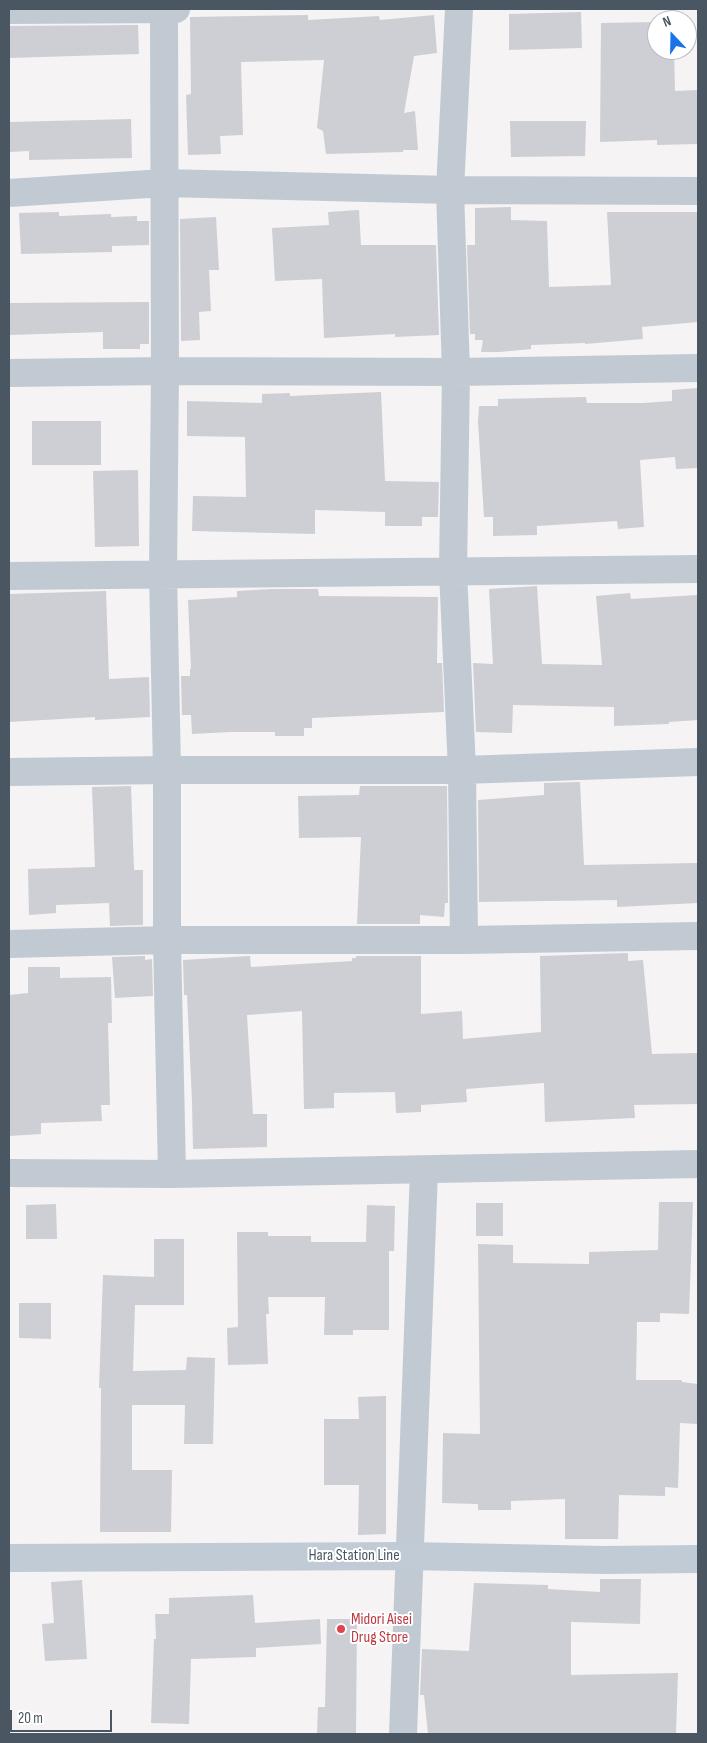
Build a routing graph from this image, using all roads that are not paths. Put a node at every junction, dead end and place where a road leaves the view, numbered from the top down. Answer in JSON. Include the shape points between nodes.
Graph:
{"nodes":[{"id":1,"x":164,"y":9,"type":"edge"},
{"id":2,"x":176,"y":9,"type":"edge"},
{"id":3,"x":459,"y":9,"type":"edge"},
{"id":4,"x":9,"y":10,"type":"edge"},
{"id":5,"x":164,"y":183,"type":"junction"},
{"id":6,"x":450,"y":190,"type":"junction"},
{"id":7,"x":698,"y":191,"type":"edge"},
{"id":8,"x":9,"y":194,"type":"edge"},
{"id":9,"x":698,"y":368,"type":"edge"},
{"id":10,"x":166,"y":371,"type":"junction"},
{"id":11,"x":9,"y":372,"type":"edge"},
{"id":12,"x":456,"y":372,"type":"junction"},
{"id":13,"x":698,"y":569,"type":"edge"},
{"id":14,"x":453,"y":571,"type":"junction"},
{"id":15,"x":163,"y":574,"type":"junction"},
{"id":16,"x":9,"y":576,"type":"edge"},
{"id":17,"x":698,"y":762,"type":"edge"},
{"id":18,"x":167,"y":770,"type":"junction"},
{"id":19,"x":462,"y":770,"type":"junction"},
{"id":20,"x":9,"y":772,"type":"edge"},
{"id":21,"x":698,"y":936,"type":"edge"},
{"id":22,"x":167,"y":940,"type":"junction"},
{"id":23,"x":464,"y":940,"type":"junction"},
{"id":24,"x":9,"y":944,"type":"edge"},
{"id":25,"x":698,"y":1164,"type":"edge"},
{"id":26,"x":424,"y":1170,"type":"junction"},
{"id":27,"x":9,"y":1174,"type":"edge"},
{"id":28,"x":172,"y":1174,"type":"junction"},
{"id":29,"x":409,"y":1556,"type":"junction"},
{"id":30,"x":9,"y":1558,"type":"edge"},
{"id":31,"x":698,"y":1558,"type":"edge"},
{"id":32,"x":402,"y":1734,"type":"edge"}],
"edges":[{"from":1,"to":2,"type":"street"},
{"from":1,"to":4,"type":"street"},
{"from":1,"to":5,"type":"street"},
{"from":3,"to":6,"type":"street"},
{"from":5,"to":6,"type":"street"},
{"from":5,"to":8,"type":"street"},
{"from":5,"to":10,"type":"street"},
{"from":6,"to":7,"type":"street"},
{"from":6,"to":12,"type":"street"},
{"from":9,"to":12,"type":"street"},
{"from":10,"to":11,"type":"street"},
{"from":10,"to":12,"type":"street"},
{"from":10,"to":15,"type":"street"},
{"from":12,"to":14,"type":"street"},
{"from":13,"to":14,"type":"street"},
{"from":14,"to":15,"type":"street"},
{"from":14,"to":19,"type":"street"},
{"from":15,"to":16,"type":"street"},
{"from":15,"to":18,"type":"street"},
{"from":17,"to":19,"type":"street"},
{"from":18,"to":19,"type":"street"},
{"from":18,"to":20,"type":"street"},
{"from":18,"to":22,"type":"street"},
{"from":19,"to":23,"type":"street"},
{"from":21,"to":23,"type":"street"},
{"from":22,"to":23,"type":"street"},
{"from":22,"to":24,"type":"street"},
{"from":22,"to":28,"type":"street"},
{"from":25,"to":26,"type":"street"},
{"from":26,"to":28,"type":"street"},
{"from":26,"to":29,"type":"street"},
{"from":27,"to":28,"type":"street"},
{"from":29,"to":30,"type":"main road","name":"Hara Station Line"},
{"from":29,"to":31,"type":"main road","name":"Hara Station Line","via":[[604,1560]]},
{"from":29,"to":32,"type":"street"}]}
